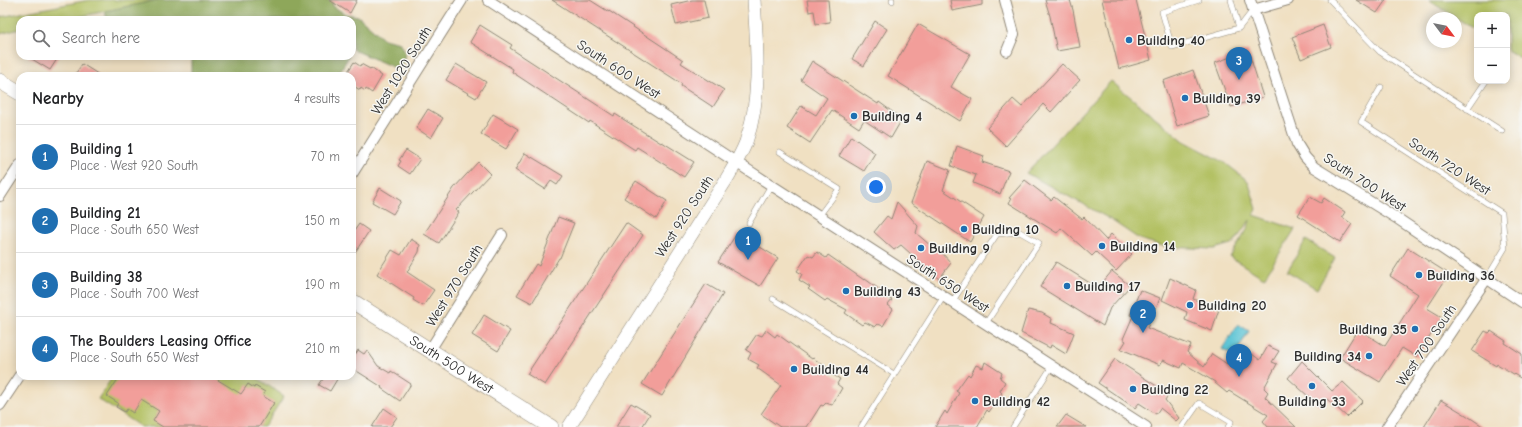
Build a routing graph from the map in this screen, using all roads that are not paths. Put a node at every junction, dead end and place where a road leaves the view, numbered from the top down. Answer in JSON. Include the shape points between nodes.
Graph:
{"nodes":[{"id":1,"x":462,"y":0,"type":"edge"},
{"id":2,"x":488,"y":0,"type":"edge"},
{"id":3,"x":754,"y":0,"type":"edge"},
{"id":4,"x":1005,"y":0,"type":"edge"},
{"id":5,"x":1199,"y":0,"type":"edge"},
{"id":6,"x":1231,"y":0,"type":"edge"},
{"id":7,"x":1250,"y":0,"type":"edge"},
{"id":8,"x":1288,"y":0,"type":"edge"},
{"id":9,"x":1330,"y":0,"type":"edge"},
{"id":10,"x":1253,"y":10,"type":"junction"},
{"id":11,"x":1239,"y":28,"type":"junction"},
{"id":12,"x":1007,"y":51,"type":"dead end"},
{"id":13,"x":0,"y":81,"type":"edge"},
{"id":14,"x":1484,"y":84,"type":"edge"},
{"id":15,"x":1381,"y":87,"type":"dead end"},
{"id":16,"x":16,"y":91,"type":"edge"},
{"id":17,"x":1467,"y":109,"type":"junction"},
{"id":18,"x":1502,"y":131,"type":"dead end"},
{"id":19,"x":780,"y":152,"type":"dead end"},
{"id":20,"x":736,"y":161,"type":"junction"},
{"id":21,"x":356,"y":168,"type":"edge"},
{"id":22,"x":16,"y":171,"type":"edge"},
{"id":23,"x":771,"y":185,"type":"junction"},
{"id":24,"x":0,"y":196,"type":"edge"},
{"id":25,"x":819,"y":216,"type":"junction"},
{"id":26,"x":748,"y":223,"type":"dead end"},
{"id":27,"x":502,"y":235,"type":"dead end"},
{"id":28,"x":1487,"y":278,"type":"junction"},
{"id":29,"x":773,"y":299,"type":"dead end"},
{"id":30,"x":948,"y":299,"type":"junction"},
{"id":31,"x":1522,"y":302,"type":"edge"},
{"id":32,"x":356,"y":304,"type":"edge"},
{"id":33,"x":986,"y":323,"type":"junction"},
{"id":34,"x":430,"y":350,"type":"junction"},
{"id":35,"x":1052,"y":366,"type":"junction"},
{"id":36,"x":894,"y":374,"type":"junction"},
{"id":37,"x":17,"y":380,"type":"edge"},
{"id":38,"x":0,"y":405,"type":"edge"},
{"id":39,"x":551,"y":427,"type":"edge"},
{"id":40,"x":569,"y":427,"type":"edge"},
{"id":41,"x":861,"y":427,"type":"edge"},
{"id":42,"x":1013,"y":427,"type":"edge"},
{"id":43,"x":1146,"y":427,"type":"edge"},
{"id":44,"x":1182,"y":427,"type":"edge"},
{"id":45,"x":1228,"y":427,"type":"edge"},
{"id":46,"x":1387,"y":427,"type":"edge"}],
"edges":[{"from":1,"to":21,"type":"street","name":"West 1020 South"},
{"from":2,"to":20,"type":"street","name":"South 600 West"},
{"from":3,"to":20,"type":"street","name":"West 920 South","via":[[758,66],[754,112],[745,143]]},
{"from":4,"to":12,"type":"street","via":[[1014,34]]},
{"from":5,"to":11,"type":"lane","via":[[1162,12],[1172,47]]},
{"from":6,"to":11,"type":"lane"},
{"from":7,"to":10,"type":"street","name":"South 700 West"},
{"from":8,"to":10,"type":"street"},
{"from":9,"to":17,"type":"lane","via":[[1380,52]]},
{"from":10,"to":11,"type":"lane"},
{"from":10,"to":28,"type":"street","name":"South 700 West","via":[[1297,144],[1305,157],[1314,166]]},
{"from":13,"to":16,"type":"main road"},
{"from":14,"to":17,"type":"lane"},
{"from":15,"to":28,"type":"lane","name":"South 720 West","via":[[1361,122],[1502,213],[1505,248]]},
{"from":17,"to":18,"type":"lane"},
{"from":19,"to":25,"type":"lane","via":[[839,189]]},
{"from":20,"to":23,"type":"street","name":"South 650 West"},
{"from":20,"to":40,"type":"street","name":"West 920 South"},
{"from":22,"to":24,"type":"street"},
{"from":23,"to":25,"type":"street","name":"South 650 West"},
{"from":23,"to":26,"type":"lane"},
{"from":25,"to":30,"type":"street","name":"South 650 West"},
{"from":27,"to":34,"type":"street","name":"West 970 South"},
{"from":28,"to":31,"type":"street","name":"South 700 West"},
{"from":28,"to":46,"type":"street","name":"West 700 South","via":[[1418,373]]},
{"from":29,"to":36,"type":"lane"},
{"from":30,"to":33,"type":"street","name":"South 650 West"},
{"from":30,"to":33,"type":"lane","via":[[997,234],[1020,232],[1040,243]]},
{"from":30,"to":36,"type":"lane"},
{"from":32,"to":34,"type":"main road","name":"South 500 West"},
{"from":33,"to":35,"type":"street","name":"South 650 West"},
{"from":34,"to":39,"type":"main road","name":"South 500 West"},
{"from":35,"to":42,"type":"lane"},
{"from":35,"to":43,"type":"street","name":"South 650 West"},
{"from":36,"to":41,"type":"lane"},
{"from":37,"to":38,"type":"street"},
{"from":44,"to":45,"type":"lane","via":[[1199,403],[1231,422]]}]}
